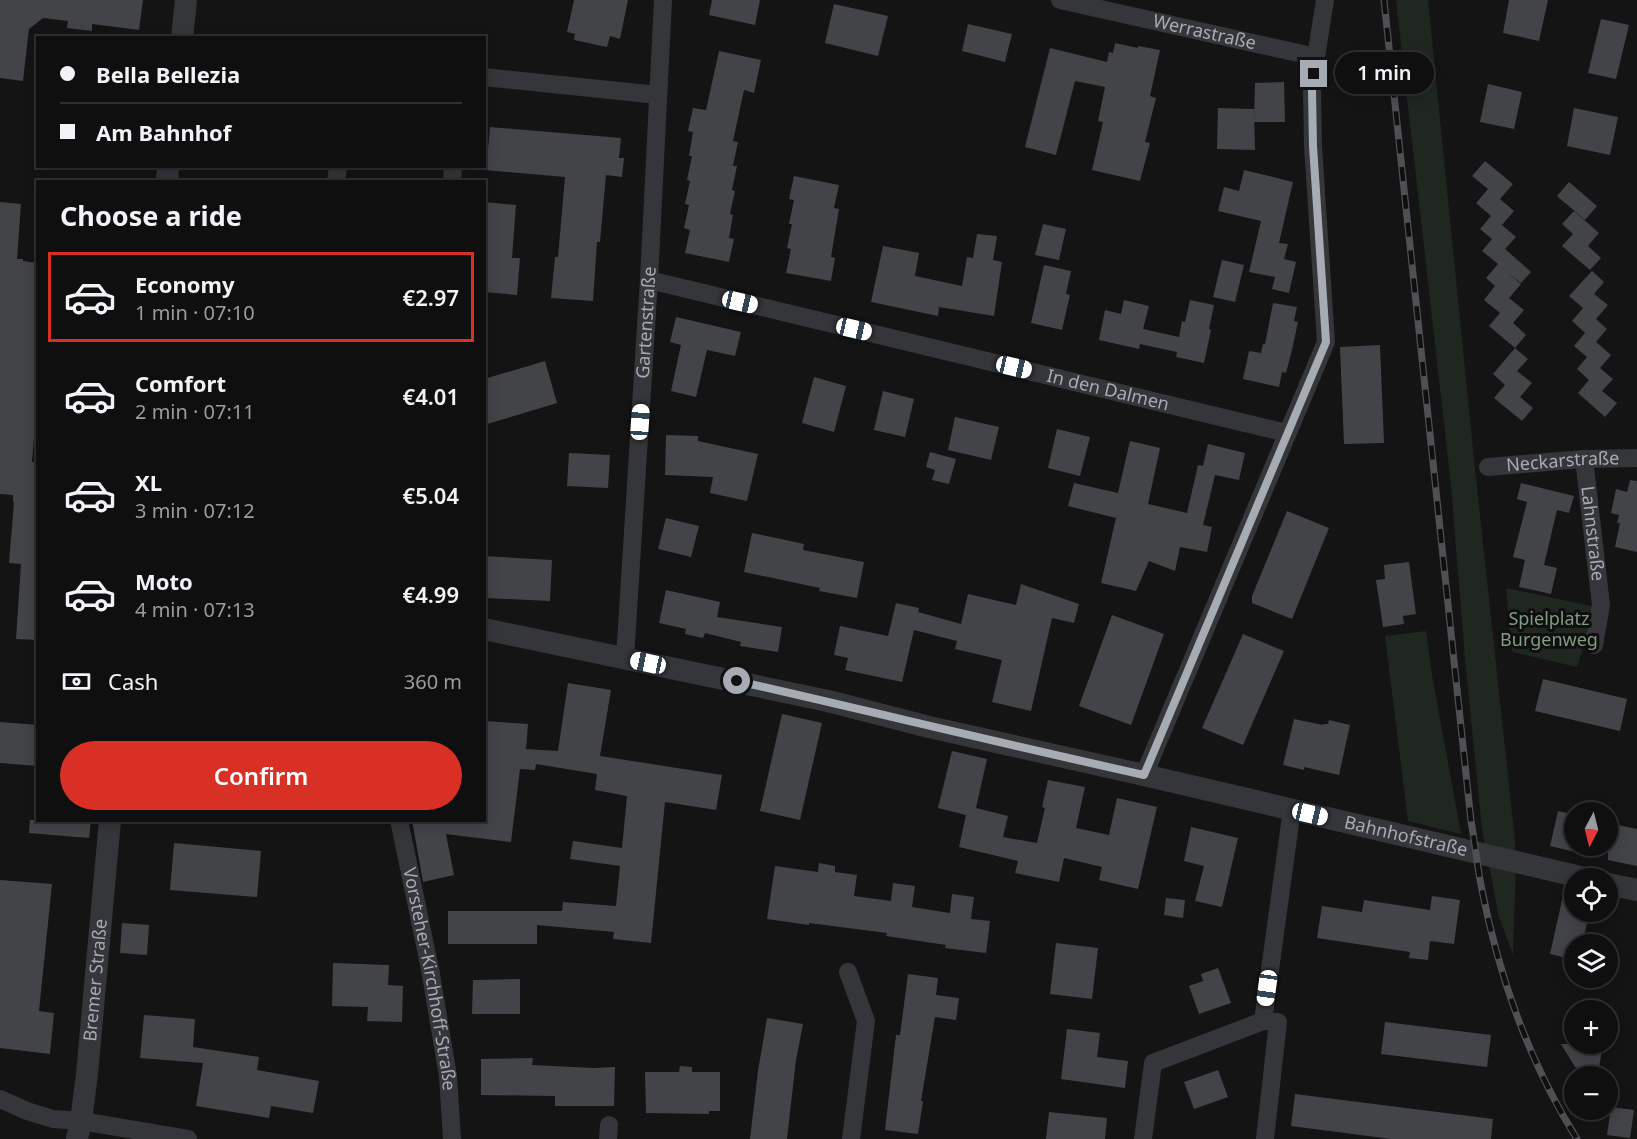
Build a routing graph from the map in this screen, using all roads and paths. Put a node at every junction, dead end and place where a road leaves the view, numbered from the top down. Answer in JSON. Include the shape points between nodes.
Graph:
{"nodes":[{"id":1,"x":186,"y":0,"type":"edge"},
{"id":2,"x":663,"y":0,"type":"edge"},
{"id":3,"x":1060,"y":0,"type":"edge"},
{"id":4,"x":1325,"y":0,"type":"edge"},
{"id":5,"x":182,"y":36,"type":"edge"},
{"id":6,"x":1316,"y":57,"type":"junction"},
{"id":7,"x":486,"y":77,"type":"edge"},
{"id":8,"x":658,"y":95,"type":"junction"},
{"id":9,"x":649,"y":280,"type":"junction"},
{"id":10,"x":1287,"y":433,"type":"junction"},
{"id":11,"x":1637,"y":458,"type":"edge"},
{"id":12,"x":1584,"y":459,"type":"junction"},
{"id":13,"x":1488,"y":467,"type":"dead end"},
{"id":14,"x":486,"y":629,"type":"edge"},
{"id":15,"x":1594,"y":645,"type":"dead end"},
{"id":16,"x":625,"y":658,"type":"junction"},
{"id":17,"x":1144,"y":775,"type":"junction"},
{"id":18,"x":1292,"y":809,"type":"junction"},
{"id":19,"x":110,"y":822,"type":"edge"},
{"id":20,"x":399,"y":822,"type":"edge"},
{"id":21,"x":1564,"y":873,"type":"edge"},
{"id":22,"x":1618,"y":886,"type":"edge"},
{"id":23,"x":1637,"y":890,"type":"edge"},
{"id":24,"x":848,"y":972,"type":"dead end"},
{"id":25,"x":1263,"y":1021,"type":"junction"},
{"id":26,"x":0,"y":1099,"type":"edge"},
{"id":27,"x":79,"y":1130,"type":"edge"},
{"id":28,"x":188,"y":1139,"type":"edge"},
{"id":29,"x":452,"y":1139,"type":"edge"},
{"id":30,"x":850,"y":1139,"type":"edge"},
{"id":31,"x":1143,"y":1139,"type":"edge"},
{"id":32,"x":1265,"y":1139,"type":"edge"}],
"edges":[{"from":1,"to":5,"type":"street"},
{"from":2,"to":8,"type":"street","name":"Gartenstraße"},
{"from":3,"to":6,"type":"street","name":"Werrastraße"},
{"from":4,"to":6,"type":"street"},
{"from":6,"to":10,"type":"street","via":[[1313,146],[1326,342]]},
{"from":7,"to":8,"type":"street"},
{"from":8,"to":9,"type":"street","name":"Gartenstraße"},
{"from":9,"to":10,"type":"street","name":"In den Dalmen"},
{"from":9,"to":16,"type":"street","name":"Gartenstraße"},
{"from":10,"to":17,"type":"street"},
{"from":11,"to":12,"type":"street","name":"Neckarstraße"},
{"from":12,"to":13,"type":"street","name":"Neckarstraße"},
{"from":12,"to":15,"type":"street","name":"Lahnstraße","via":[[1601,604]]},
{"from":14,"to":16,"type":"street","name":"Bahnhofstraße"},
{"from":16,"to":17,"type":"street","name":"Bahnhofstraße"},
{"from":17,"to":18,"type":"street","name":"Bahnhofstraße"},
{"from":18,"to":21,"type":"street","name":"Bahnhofstraße"},
{"from":18,"to":25,"type":"street"},
{"from":19,"to":27,"type":"street","name":"Bremer Straße"},
{"from":20,"to":29,"type":"street","name":"Vorsteher-Kirchhoff-Straße","via":[[448,1076]]},
{"from":22,"to":23,"type":"street"},
{"from":24,"to":30,"type":"street","via":[[866,1021]]},
{"from":25,"to":31,"type":"street","via":[[1153,1063]]},
{"from":25,"to":32,"type":"street","via":[[1278,1022]]},
{"from":26,"to":27,"type":"street"},
{"from":27,"to":28,"type":"street"}]}
